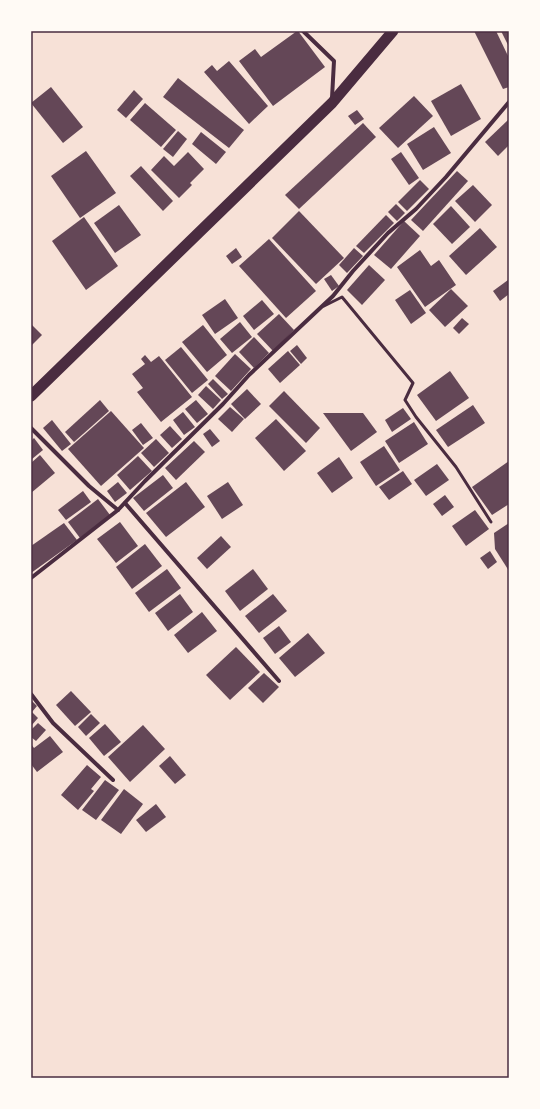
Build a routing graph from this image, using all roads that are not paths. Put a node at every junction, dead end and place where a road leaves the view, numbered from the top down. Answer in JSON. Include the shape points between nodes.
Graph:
{"nodes":[{"id":1,"x":303,"y":31,"type":"edge"},
{"id":2,"x":393,"y":31,"type":"edge"},
{"id":3,"x":509,"y":102,"type":"edge"},
{"id":4,"x":332,"y":103,"type":"junction"},
{"id":5,"x":320,"y":308,"type":"junction"},
{"id":6,"x":31,"y":396,"type":"edge"},
{"id":7,"x":31,"y":428,"type":"edge"},
{"id":8,"x":125,"y":503,"type":"junction"},
{"id":9,"x":118,"y":510,"type":"junction"},
{"id":10,"x":491,"y":522,"type":"dead end"},
{"id":11,"x":31,"y":578,"type":"edge"},
{"id":12,"x":279,"y":681,"type":"dead end"},
{"id":13,"x":31,"y":694,"type":"edge"},
{"id":14,"x":113,"y":780,"type":"dead end"}],
"edges":[{"from":1,"to":4,"type":"street","via":[[334,61]]},
{"from":2,"to":4,"type":"highway"},
{"from":3,"to":5,"type":"street","via":[[446,177],[416,209],[388,233]]},
{"from":4,"to":6,"type":"highway"},
{"from":5,"to":8,"type":"street","via":[[249,375]]},
{"from":5,"to":10,"type":"lane","via":[[342,297],[412,383],[405,400],[416,418],[456,467]]},
{"from":7,"to":9,"type":"street","via":[[89,486]]},
{"from":8,"to":9,"type":"street"},
{"from":8,"to":12,"type":"street"},
{"from":9,"to":11,"type":"street"},
{"from":13,"to":14,"type":"street","via":[[53,724]]}]}
